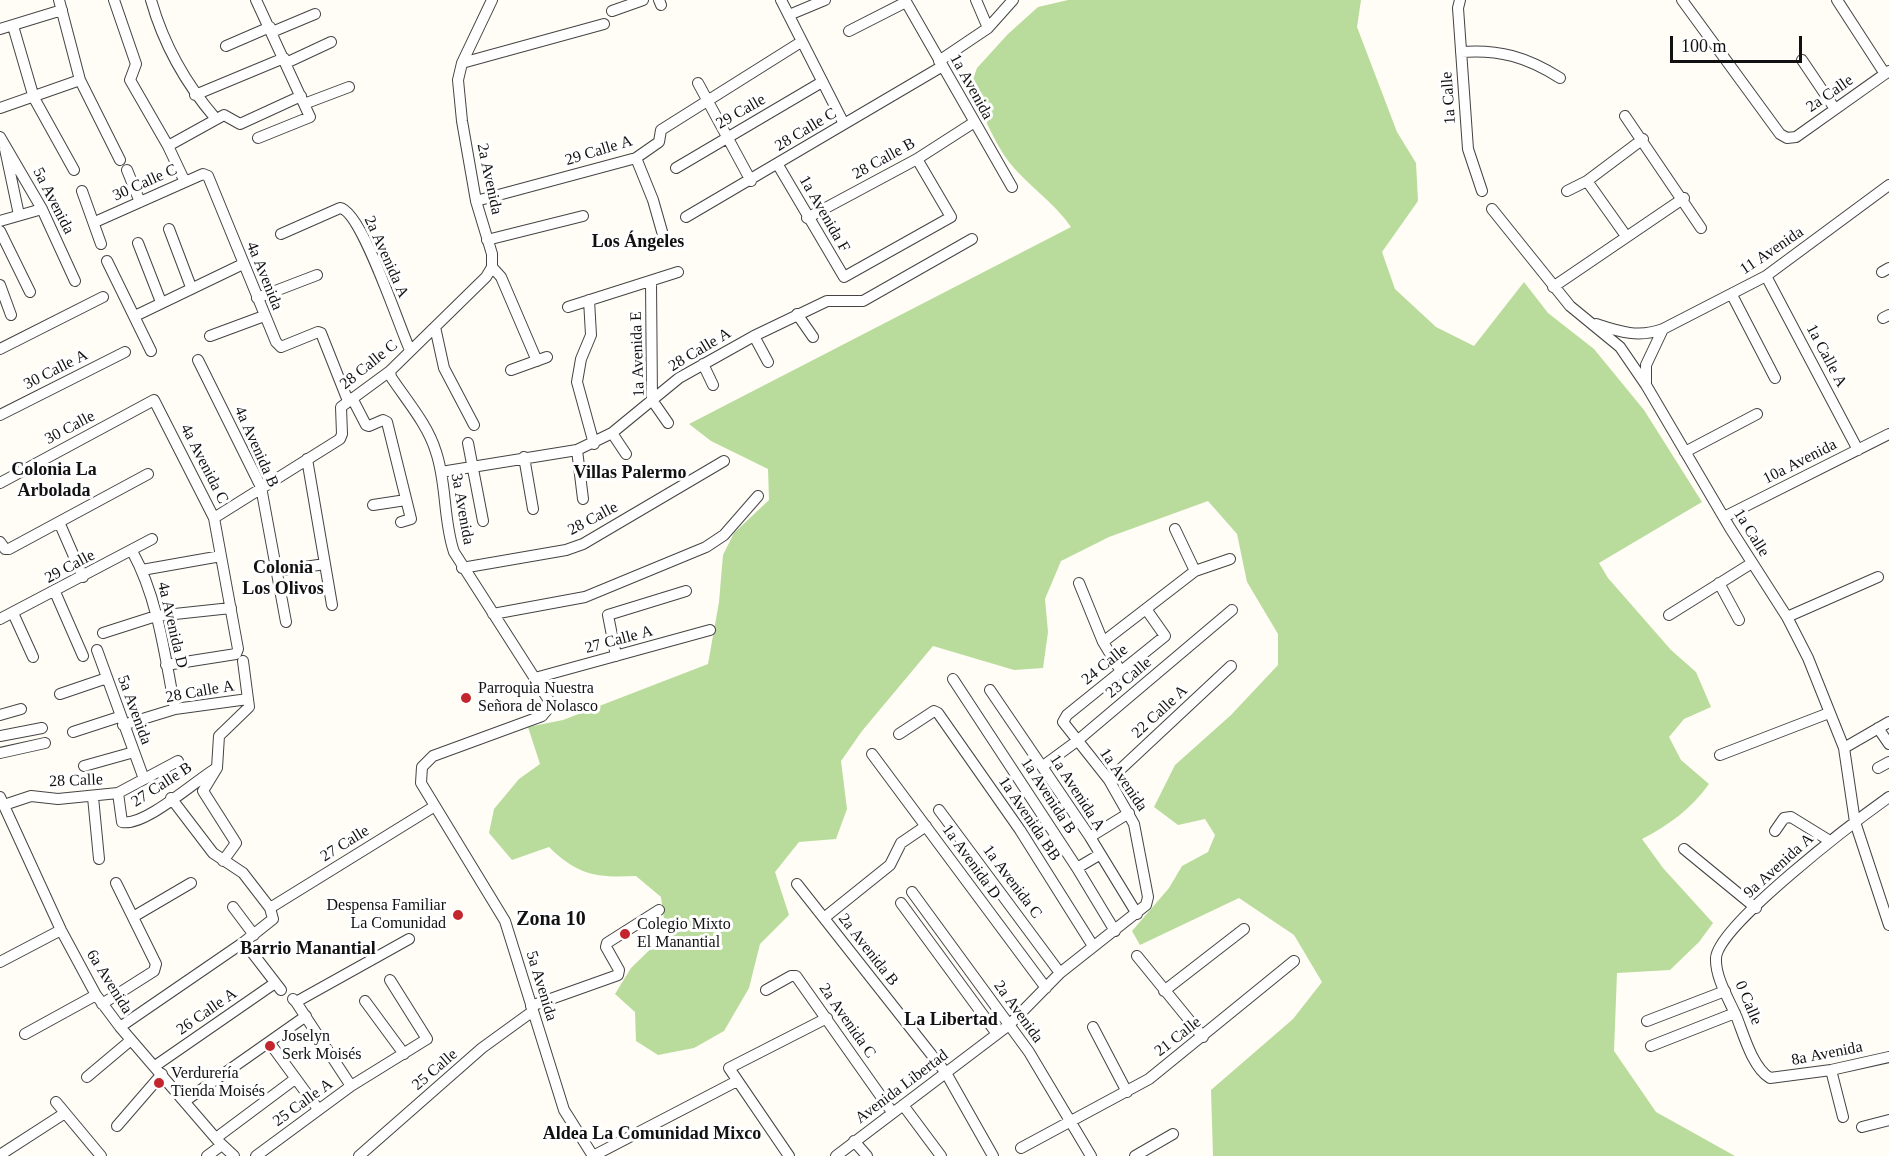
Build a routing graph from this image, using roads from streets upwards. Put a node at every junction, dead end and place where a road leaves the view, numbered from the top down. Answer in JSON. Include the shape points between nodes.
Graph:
{"nodes":[{"id":1,"x":114,"y":0,"type":"edge"},
{"id":2,"x":151,"y":0,"type":"edge"},
{"id":3,"x":256,"y":0,"type":"edge"},
{"id":4,"x":492,"y":0,"type":"edge"},
{"id":5,"x":643,"y":0,"type":"edge"},
{"id":6,"x":781,"y":0,"type":"edge"},
{"id":7,"x":825,"y":0,"type":"edge"},
{"id":8,"x":976,"y":0,"type":"edge"},
{"id":9,"x":1013,"y":0,"type":"edge"},
{"id":10,"x":1460,"y":0,"type":"edge"},
{"id":11,"x":1682,"y":0,"type":"edge"},
{"id":12,"x":1837,"y":0,"type":"edge"},
{"id":13,"x":905,"y":1,"type":"edge"},
{"id":14,"x":62,"y":3,"type":"edge"},
{"id":15,"x":612,"y":11,"type":"dead end"},
{"id":16,"x":315,"y":14,"type":"dead end"},
{"id":17,"x":789,"y":15,"type":"junction"},
{"id":18,"x":604,"y":24,"type":"dead end"},
{"id":19,"x":13,"y":26,"type":"junction"},
{"id":20,"x":988,"y":28,"type":"junction"},
{"id":21,"x":0,"y":30,"type":"edge"},
{"id":22,"x":271,"y":30,"type":"junction"},
{"id":23,"x":849,"y":31,"type":"dead end"},
{"id":24,"x":331,"y":42,"type":"dead end"},
{"id":25,"x":801,"y":42,"type":"junction"},
{"id":26,"x":226,"y":46,"type":"dead end"},
{"id":27,"x":1461,"y":52,"type":"junction"},
{"id":28,"x":1802,"y":60,"type":"dead end"},
{"id":29,"x":285,"y":61,"type":"junction"},
{"id":30,"x":462,"y":63,"type":"junction"},
{"id":31,"x":940,"y":64,"type":"junction"},
{"id":32,"x":1887,"y":72,"type":"edge"},
{"id":33,"x":1560,"y":78,"type":"dead end"},
{"id":34,"x":80,"y":80,"type":"junction"},
{"id":35,"x":822,"y":82,"type":"junction"},
{"id":36,"x":698,"y":83,"type":"dead end"},
{"id":37,"x":349,"y":87,"type":"dead end"},
{"id":38,"x":195,"y":95,"type":"junction"},
{"id":39,"x":34,"y":98,"type":"junction"},
{"id":40,"x":303,"y":100,"type":"junction"},
{"id":41,"x":706,"y":101,"type":"junction"},
{"id":42,"x":0,"y":108,"type":"edge"},
{"id":43,"x":1835,"y":109,"type":"junction"},
{"id":44,"x":1625,"y":116,"type":"dead end"},
{"id":45,"x":216,"y":119,"type":"junction"},
{"id":46,"x":973,"y":123,"type":"junction"},
{"id":47,"x":844,"y":124,"type":"junction"},
{"id":48,"x":0,"y":137,"type":"edge"},
{"id":49,"x":258,"y":138,"type":"dead end"},
{"id":50,"x":726,"y":138,"type":"junction"},
{"id":51,"x":1643,"y":139,"type":"junction"},
{"id":52,"x":168,"y":146,"type":"junction"},
{"id":53,"x":5,"y":148,"type":"junction"},
{"id":54,"x":636,"y":158,"type":"junction"},
{"id":55,"x":917,"y":159,"type":"junction"},
{"id":56,"x":120,"y":160,"type":"dead end"},
{"id":57,"x":778,"y":165,"type":"junction"},
{"id":58,"x":676,"y":168,"type":"dead end"},
{"id":59,"x":74,"y":170,"type":"dead end"},
{"id":60,"x":127,"y":170,"type":"dead end"},
{"id":61,"x":208,"y":176,"type":"joint"},
{"id":62,"x":751,"y":181,"type":"junction"},
{"id":63,"x":1587,"y":181,"type":"junction"},
{"id":64,"x":185,"y":182,"type":"junction"},
{"id":65,"x":1889,"y":185,"type":"edge"},
{"id":66,"x":1012,"y":188,"type":"dead end"},
{"id":67,"x":82,"y":191,"type":"dead end"},
{"id":68,"x":1482,"y":191,"type":"dead end"},
{"id":69,"x":1567,"y":191,"type":"dead end"},
{"id":70,"x":1683,"y":198,"type":"junction"},
{"id":71,"x":476,"y":201,"type":"junction"},
{"id":72,"x":140,"y":202,"type":"junction"},
{"id":73,"x":42,"y":209,"type":"junction"},
{"id":74,"x":1492,"y":209,"type":"dead end"},
{"id":75,"x":20,"y":215,"type":"junction"},
{"id":76,"x":584,"y":216,"type":"dead end"},
{"id":77,"x":686,"y":217,"type":"dead end"},
{"id":78,"x":807,"y":218,"type":"junction"},
{"id":79,"x":0,"y":221,"type":"edge"},
{"id":80,"x":94,"y":222,"type":"junction"},
{"id":81,"x":1701,"y":228,"type":"dead end"},
{"id":82,"x":169,"y":229,"type":"dead end"},
{"id":83,"x":0,"y":231,"type":"edge"},
{"id":84,"x":281,"y":234,"type":"dead end"},
{"id":85,"x":1626,"y":236,"type":"junction"},
{"id":86,"x":972,"y":238,"type":"dead end"},
{"id":87,"x":487,"y":240,"type":"junction"},
{"id":88,"x":665,"y":242,"type":"dead end"},
{"id":89,"x":138,"y":243,"type":"dead end"},
{"id":90,"x":101,"y":244,"type":"dead end"},
{"id":91,"x":106,"y":261,"type":"dead end"},
{"id":92,"x":243,"y":264,"type":"junction"},
{"id":93,"x":492,"y":267,"type":"junction"},
{"id":94,"x":678,"y":272,"type":"dead end"},
{"id":95,"x":317,"y":276,"type":"dead end"},
{"id":96,"x":1766,"y":276,"type":"junction"},
{"id":97,"x":75,"y":281,"type":"dead end"},
{"id":98,"x":651,"y":281,"type":"junction"},
{"id":99,"x":0,"y":285,"type":"edge"},
{"id":100,"x":191,"y":287,"type":"junction"},
{"id":101,"x":1553,"y":287,"type":"junction"},
{"id":102,"x":30,"y":292,"type":"dead end"},
{"id":103,"x":1732,"y":295,"type":"junction"},
{"id":104,"x":103,"y":297,"type":"dead end"},
{"id":105,"x":257,"y":298,"type":"junction"},
{"id":106,"x":589,"y":300,"type":"junction"},
{"id":107,"x":161,"y":302,"type":"junction"},
{"id":108,"x":568,"y":307,"type":"dead end"},
{"id":109,"x":797,"y":314,"type":"junction"},
{"id":110,"x":11,"y":315,"type":"dead end"},
{"id":111,"x":135,"y":316,"type":"junction"},
{"id":112,"x":264,"y":316,"type":"junction"},
{"id":113,"x":1588,"y":322,"type":"junction"},
{"id":114,"x":435,"y":327,"type":"junction"},
{"id":115,"x":1663,"y":329,"type":"junction"},
{"id":116,"x":210,"y":336,"type":"dead end"},
{"id":117,"x":754,"y":336,"type":"junction"},
{"id":118,"x":813,"y":337,"type":"dead end"},
{"id":119,"x":0,"y":349,"type":"edge"},
{"id":120,"x":410,"y":350,"type":"junction"},
{"id":121,"x":151,"y":351,"type":"dead end"},
{"id":122,"x":125,"y":352,"type":"dead end"},
{"id":123,"x":198,"y":360,"type":"dead end"},
{"id":124,"x":768,"y":362,"type":"dead end"},
{"id":125,"x":703,"y":364,"type":"junction"},
{"id":126,"x":511,"y":370,"type":"dead end"},
{"id":127,"x":390,"y":371,"type":"junction"},
{"id":128,"x":1775,"y":378,"type":"dead end"},
{"id":129,"x":713,"y":385,"type":"dead end"},
{"id":130,"x":1646,"y":385,"type":"junction"},
{"id":131,"x":154,"y":400,"type":"joint"},
{"id":132,"x":350,"y":400,"type":"junction"},
{"id":133,"x":652,"y":400,"type":"junction"},
{"id":134,"x":1757,"y":414,"type":"dead end"},
{"id":135,"x":0,"y":415,"type":"edge"},
{"id":136,"x":668,"y":423,"type":"dead end"},
{"id":137,"x":474,"y":425,"type":"dead end"},
{"id":138,"x":612,"y":433,"type":"junction"},
{"id":139,"x":1889,"y":434,"type":"edge"},
{"id":140,"x":468,"y":443,"type":"dead end"},
{"id":141,"x":594,"y":444,"type":"junction"},
{"id":142,"x":577,"y":450,"type":"junction"},
{"id":143,"x":1858,"y":450,"type":"junction"},
{"id":144,"x":1685,"y":452,"type":"junction"},
{"id":145,"x":626,"y":454,"type":"dead end"},
{"id":146,"x":524,"y":457,"type":"junction"},
{"id":147,"x":307,"y":459,"type":"junction"},
{"id":148,"x":724,"y":461,"type":"dead end"},
{"id":149,"x":474,"y":466,"type":"junction"},
{"id":150,"x":441,"y":472,"type":"junction"},
{"id":151,"x":148,"y":474,"type":"dead end"},
{"id":152,"x":0,"y":483,"type":"edge"},
{"id":153,"x":261,"y":488,"type":"junction"},
{"id":154,"x":758,"y":496,"type":"dead end"},
{"id":155,"x":583,"y":499,"type":"dead end"},
{"id":156,"x":406,"y":500,"type":"junction"},
{"id":157,"x":373,"y":505,"type":"dead end"},
{"id":158,"x":533,"y":509,"type":"dead end"},
{"id":159,"x":1724,"y":517,"type":"junction"},
{"id":160,"x":214,"y":518,"type":"junction"},
{"id":161,"x":483,"y":521,"type":"dead end"},
{"id":162,"x":59,"y":522,"type":"junction"},
{"id":163,"x":401,"y":522,"type":"dead end"},
{"id":164,"x":1175,"y":529,"type":"dead end"},
{"id":165,"x":152,"y":539,"type":"dead end"},
{"id":166,"x":1,"y":545,"type":"edge"},
{"id":167,"x":132,"y":550,"type":"junction"},
{"id":168,"x":221,"y":556,"type":"junction"},
{"id":169,"x":1230,"y":559,"type":"dead end"},
{"id":170,"x":1752,"y":563,"type":"junction"},
{"id":171,"x":325,"y":564,"type":"junction"},
{"id":172,"x":462,"y":568,"type":"junction"},
{"id":173,"x":1200,"y":569,"type":"junction"},
{"id":174,"x":142,"y":570,"type":"junction"},
{"id":175,"x":277,"y":572,"type":"junction"},
{"id":176,"x":83,"y":577,"type":"junction"},
{"id":177,"x":1878,"y":577,"type":"dead end"},
{"id":178,"x":1079,"y":583,"type":"dead end"},
{"id":179,"x":1719,"y":583,"type":"junction"},
{"id":180,"x":686,"y":591,"type":"dead end"},
{"id":181,"x":55,"y":592,"type":"junction"},
{"id":182,"x":332,"y":605,"type":"dead end"},
{"id":183,"x":231,"y":608,"type":"junction"},
{"id":184,"x":1146,"y":609,"type":"junction"},
{"id":185,"x":1232,"y":609,"type":"dead end"},
{"id":186,"x":13,"y":613,"type":"junction"},
{"id":187,"x":493,"y":614,"type":"junction"},
{"id":188,"x":1669,"y":615,"type":"dead end"},
{"id":189,"x":156,"y":616,"type":"junction"},
{"id":190,"x":1787,"y":617,"type":"junction"},
{"id":191,"x":0,"y":619,"type":"edge"},
{"id":192,"x":1739,"y":620,"type":"dead end"},
{"id":193,"x":286,"y":622,"type":"dead end"},
{"id":194,"x":710,"y":630,"type":"dead end"},
{"id":195,"x":103,"y":633,"type":"dead end"},
{"id":196,"x":1103,"y":642,"type":"junction"},
{"id":197,"x":97,"y":650,"type":"dead end"},
{"id":198,"x":83,"y":656,"type":"dead end"},
{"id":199,"x":240,"y":656,"type":"junction"},
{"id":200,"x":616,"y":656,"type":"junction"},
{"id":201,"x":33,"y":657,"type":"dead end"},
{"id":202,"x":166,"y":665,"type":"junction"},
{"id":203,"x":1231,"y":666,"type":"dead end"},
{"id":204,"x":1120,"y":670,"type":"junction"},
{"id":205,"x":107,"y":678,"type":"junction"},
{"id":206,"x":536,"y":678,"type":"junction"},
{"id":207,"x":953,"y":679,"type":"dead end"},
{"id":208,"x":990,"y":690,"type":"dead end"},
{"id":209,"x":60,"y":694,"type":"dead end"},
{"id":210,"x":248,"y":699,"type":"junction"},
{"id":211,"x":21,"y":709,"type":"dead end"},
{"id":212,"x":175,"y":709,"type":"junction"},
{"id":213,"x":1829,"y":713,"type":"junction"},
{"id":214,"x":0,"y":715,"type":"edge"},
{"id":215,"x":1064,"y":718,"type":"joint"},
{"id":216,"x":121,"y":721,"type":"junction"},
{"id":217,"x":1889,"y":722,"type":"edge"},
{"id":218,"x":42,"y":728,"type":"dead end"},
{"id":219,"x":1878,"y":728,"type":"junction"},
{"id":220,"x":74,"y":732,"type":"dead end"},
{"id":221,"x":899,"y":734,"type":"dead end"},
{"id":222,"x":0,"y":735,"type":"edge"},
{"id":223,"x":1077,"y":741,"type":"junction"},
{"id":224,"x":45,"y":743,"type":"dead end"},
{"id":225,"x":1889,"y":744,"type":"edge"},
{"id":226,"x":1844,"y":748,"type":"junction"},
{"id":227,"x":134,"y":752,"type":"junction"},
{"id":228,"x":0,"y":753,"type":"edge"},
{"id":229,"x":872,"y":754,"type":"dead end"},
{"id":230,"x":1720,"y":755,"type":"dead end"},
{"id":231,"x":178,"y":761,"type":"dead end"},
{"id":232,"x":1889,"y":762,"type":"edge"},
{"id":233,"x":84,"y":766,"type":"dead end"},
{"id":234,"x":1042,"y":766,"type":"junction"},
{"id":235,"x":422,"y":767,"type":"joint"},
{"id":236,"x":217,"y":768,"type":"junction"},
{"id":237,"x":1878,"y":768,"type":"dead end"},
{"id":238,"x":144,"y":779,"type":"junction"},
{"id":239,"x":1108,"y":780,"type":"junction"},
{"id":240,"x":118,"y":794,"type":"junction"},
{"id":241,"x":1889,"y":797,"type":"edge"},
{"id":242,"x":93,"y":798,"type":"junction"},
{"id":243,"x":171,"y":798,"type":"junction"},
{"id":244,"x":2,"y":801,"type":"edge"},
{"id":245,"x":435,"y":806,"type":"junction"},
{"id":246,"x":939,"y":810,"type":"dead end"},
{"id":247,"x":1129,"y":813,"type":"junction"},
{"id":248,"x":1855,"y":822,"type":"junction"},
{"id":249,"x":926,"y":826,"type":"junction"},
{"id":250,"x":1775,"y":831,"type":"dead end"},
{"id":251,"x":1090,"y":837,"type":"junction"},
{"id":252,"x":1830,"y":841,"type":"junction"},
{"id":253,"x":1684,"y":849,"type":"dead end"},
{"id":254,"x":1099,"y":855,"type":"junction"},
{"id":255,"x":99,"y":859,"type":"dead end"},
{"id":256,"x":223,"y":861,"type":"junction"},
{"id":257,"x":1077,"y":868,"type":"junction"},
{"id":258,"x":116,"y":882,"type":"dead end"},
{"id":259,"x":191,"y":883,"type":"dead end"},
{"id":260,"x":797,"y":884,"type":"dead end"},
{"id":261,"x":912,"y":892,"type":"dead end"},
{"id":262,"x":1148,"y":901,"type":"joint"},
{"id":263,"x":902,"y":903,"type":"dead end"},
{"id":264,"x":233,"y":908,"type":"dead end"},
{"id":265,"x":1756,"y":908,"type":"junction"},
{"id":266,"x":659,"y":910,"type":"dead end"},
{"id":267,"x":272,"y":913,"type":"junction"},
{"id":268,"x":1137,"y":914,"type":"junction"},
{"id":269,"x":133,"y":917,"type":"junction"},
{"id":270,"x":824,"y":918,"type":"junction"},
{"id":271,"x":1889,"y":925,"type":"edge"},
{"id":272,"x":1244,"y":928,"type":"dead end"},
{"id":273,"x":61,"y":930,"type":"junction"},
{"id":274,"x":1115,"y":931,"type":"junction"},
{"id":275,"x":254,"y":935,"type":"junction"},
{"id":276,"x":1726,"y":936,"type":"joint"},
{"id":277,"x":409,"y":939,"type":"dead end"},
{"id":278,"x":244,"y":942,"type":"junction"},
{"id":279,"x":1093,"y":946,"type":"junction"},
{"id":280,"x":1137,"y":956,"type":"dead end"},
{"id":281,"x":1294,"y":961,"type":"dead end"},
{"id":282,"x":0,"y":962,"type":"edge"},
{"id":283,"x":1060,"y":973,"type":"junction"},
{"id":284,"x":390,"y":980,"type":"dead end"},
{"id":285,"x":1046,"y":988,"type":"junction"},
{"id":286,"x":766,"y":990,"type":"dead end"},
{"id":287,"x":1725,"y":990,"type":"junction"},
{"id":288,"x":1164,"y":991,"type":"junction"},
{"id":289,"x":99,"y":1000,"type":"junction"},
{"id":290,"x":365,"y":1001,"type":"dead end"},
{"id":291,"x":532,"y":1008,"type":"junction"},
{"id":292,"x":1735,"y":1012,"type":"junction"},
{"id":293,"x":306,"y":1016,"type":"junction"},
{"id":294,"x":827,"y":1018,"type":"junction"},
{"id":295,"x":1647,"y":1021,"type":"dead end"},
{"id":296,"x":1010,"y":1025,"type":"junction"},
{"id":297,"x":120,"y":1027,"type":"junction"},
{"id":298,"x":1093,"y":1027,"type":"dead end"},
{"id":299,"x":25,"y":1034,"type":"dead end"},
{"id":300,"x":997,"y":1034,"type":"junction"},
{"id":301,"x":1203,"y":1037,"type":"junction"},
{"id":302,"x":131,"y":1040,"type":"junction"},
{"id":303,"x":269,"y":1042,"type":"junction"},
{"id":304,"x":1651,"y":1046,"type":"dead end"},
{"id":305,"x":404,"y":1054,"type":"junction"},
{"id":306,"x":1889,"y":1057,"type":"edge"},
{"id":307,"x":158,"y":1070,"type":"junction"},
{"id":308,"x":1831,"y":1070,"type":"junction"},
{"id":309,"x":946,"y":1073,"type":"junction"},
{"id":310,"x":87,"y":1077,"type":"dead end"},
{"id":311,"x":1770,"y":1078,"type":"joint"},
{"id":312,"x":295,"y":1079,"type":"junction"},
{"id":313,"x":737,"y":1081,"type":"junction"},
{"id":314,"x":351,"y":1086,"type":"junction"},
{"id":315,"x":1127,"y":1092,"type":"junction"},
{"id":316,"x":185,"y":1101,"type":"junction"},
{"id":317,"x":56,"y":1102,"type":"dead end"},
{"id":318,"x":903,"y":1105,"type":"junction"},
{"id":319,"x":318,"y":1109,"type":"junction"},
{"id":320,"x":892,"y":1112,"type":"junction"},
{"id":321,"x":65,"y":1113,"type":"junction"},
{"id":322,"x":1843,"y":1117,"type":"dead end"},
{"id":323,"x":1889,"y":1120,"type":"edge"},
{"id":324,"x":1070,"y":1122,"type":"junction"},
{"id":325,"x":117,"y":1126,"type":"dead end"},
{"id":326,"x":1862,"y":1127,"type":"dead end"},
{"id":327,"x":1173,"y":1134,"type":"dead end"},
{"id":328,"x":219,"y":1141,"type":"junction"},
{"id":329,"x":854,"y":1141,"type":"junction"},
{"id":330,"x":1020,"y":1148,"type":"dead end"},
{"id":331,"x":0,"y":1155,"type":"edge"},
{"id":332,"x":101,"y":1156,"type":"edge"},
{"id":333,"x":207,"y":1156,"type":"edge"},
{"id":334,"x":234,"y":1156,"type":"edge"},
{"id":335,"x":256,"y":1156,"type":"edge"},
{"id":336,"x":359,"y":1156,"type":"edge"},
{"id":337,"x":593,"y":1156,"type":"edge"},
{"id":338,"x":789,"y":1156,"type":"edge"},
{"id":339,"x":836,"y":1156,"type":"edge"},
{"id":340,"x":867,"y":1156,"type":"edge"},
{"id":341,"x":941,"y":1156,"type":"edge"},
{"id":342,"x":993,"y":1156,"type":"edge"},
{"id":343,"x":1091,"y":1156,"type":"edge"},
{"id":344,"x":1135,"y":1156,"type":"edge"}],
"edges":[{"from":1,"to":52,"type":"street","via":[[136,64],[130,80]]},
{"from":2,"to":38,"type":"street","via":[[173,59]]},
{"from":3,"to":22,"type":"street"},
{"from":4,"to":30,"type":"street","name":"2a Avenida"},
{"from":5,"to":15,"type":"street"},
{"from":6,"to":17,"type":"street"},
{"from":7,"to":17,"type":"street"},
{"from":8,"to":20,"type":"street"},
{"from":9,"to":20,"type":"street","name":"28 Calle C"},
{"from":10,"to":27,"type":"street","name":"1a Calle"},
{"from":11,"to":43,"type":"street","name":"2a Calle","via":[[1780,134],[1796,137]]},
{"from":12,"to":32,"type":"street"},
{"from":13,"to":23,"type":"street"},
{"from":13,"to":31,"type":"street","name":"1a Avenida"},
{"from":14,"to":19,"type":"street"},
{"from":14,"to":34,"type":"street"},
{"from":16,"to":22,"type":"street"},
{"from":17,"to":25,"type":"street"},
{"from":18,"to":30,"type":"street"},
{"from":19,"to":21,"type":"street"},
{"from":19,"to":39,"type":"street"},
{"from":20,"to":31,"type":"street","name":"28 Calle C"},
{"from":22,"to":26,"type":"street"},
{"from":22,"to":29,"type":"street"},
{"from":24,"to":29,"type":"street"},
{"from":25,"to":35,"type":"street"},
{"from":25,"to":41,"type":"street","name":"29 Calle A"},
{"from":27,"to":33,"type":"street","via":[[1509,53]]},
{"from":27,"to":68,"type":"street","name":"1a Calle","via":[[1467,149]]},
{"from":28,"to":43,"type":"street"},
{"from":29,"to":38,"type":"street"},
{"from":29,"to":40,"type":"street"},
{"from":30,"to":71,"type":"street","name":"2a Avenida","via":[[458,80],[462,121]]},
{"from":31,"to":46,"type":"street","name":"1a Avenida"},
{"from":31,"to":47,"type":"street","name":"28 Calle C"},
{"from":32,"to":43,"type":"street","name":"2a Calle"},
{"from":34,"to":39,"type":"street"},
{"from":34,"to":56,"type":"street"},
{"from":35,"to":47,"type":"street"},
{"from":35,"to":50,"type":"street","name":"29 Calle"},
{"from":36,"to":41,"type":"street"},
{"from":37,"to":40,"type":"street"},
{"from":38,"to":45,"type":"street"},
{"from":39,"to":42,"type":"street"},
{"from":39,"to":59,"type":"street"},
{"from":40,"to":45,"type":"street","via":[[240,124],[228,116]]},
{"from":40,"to":49,"type":"street","via":[[310,117]]},
{"from":41,"to":50,"type":"street"},
{"from":41,"to":54,"type":"street","name":"29 Calle A","via":[[661,130],[659,142]]},
{"from":44,"to":51,"type":"street"},
{"from":45,"to":52,"type":"street"},
{"from":46,"to":55,"type":"street","name":"28 Calle B"},
{"from":46,"to":66,"type":"street","name":"1a Avenida"},
{"from":47,"to":57,"type":"street","name":"28 Calle C"},
{"from":48,"to":53,"type":"street","name":"5a Avenida"},
{"from":50,"to":58,"type":"street","name":"29 Calle"},
{"from":50,"to":62,"type":"street"},
{"from":51,"to":63,"type":"street"},
{"from":51,"to":70,"type":"street"},
{"from":52,"to":64,"type":"street"},
{"from":53,"to":73,"type":"street","name":"5a Avenida"},
{"from":53,"to":75,"type":"street"},
{"from":54,"to":71,"type":"street","name":"29 Calle A"},
{"from":54,"to":88,"type":"street"},
{"from":55,"to":78,"type":"street","name":"28 Calle B"},
{"from":55,"to":78,"type":"street","name":"1a Avenida F","via":[[951,217],[844,277]]},
{"from":57,"to":62,"type":"street","name":"28 Calle C"},
{"from":57,"to":78,"type":"street","name":"1a Avenida F"},
{"from":60,"to":72,"type":"street"},
{"from":61,"to":64,"type":"street","name":"30 Calle C","via":[[202,174]]},
{"from":61,"to":92,"type":"street","name":"4a Avenida"},
{"from":62,"to":77,"type":"street","name":"28 Calle C"},
{"from":63,"to":69,"type":"street"},
{"from":63,"to":85,"type":"street"},
{"from":64,"to":72,"type":"street","name":"30 Calle C"},
{"from":65,"to":96,"type":"street","name":"11 Avenida"},
{"from":67,"to":80,"type":"street"},
{"from":70,"to":81,"type":"street"},
{"from":70,"to":85,"type":"street"},
{"from":71,"to":87,"type":"street","name":"2a Avenida"},
{"from":72,"to":80,"type":"street","name":"30 Calle C"},
{"from":73,"to":75,"type":"street"},
{"from":73,"to":97,"type":"street","name":"5a Avenida"},
{"from":74,"to":101,"type":"street","name":"1a Calle"},
{"from":75,"to":79,"type":"street"},
{"from":76,"to":87,"type":"street"},
{"from":80,"to":90,"type":"street"},
{"from":82,"to":100,"type":"street"},
{"from":83,"to":102,"type":"street"},
{"from":84,"to":120,"type":"street","name":"2a Avenida A","via":[[340,208],[350,213],[364,237]]},
{"from":85,"to":101,"type":"street"},
{"from":86,"to":109,"type":"street","name":"28 Calle A","via":[[863,302],[827,301]]},
{"from":87,"to":93,"type":"street","name":"2a Avenida"},
{"from":89,"to":107,"type":"street"},
{"from":91,"to":111,"type":"street"},
{"from":92,"to":100,"type":"street"},
{"from":92,"to":105,"type":"street","name":"4a Avenida"},
{"from":93,"to":114,"type":"street","name":"28 Calle C"},
{"from":93,"to":126,"type":"street","name":"2a Avenida","via":[[501,277],[542,359]]},
{"from":94,"to":98,"type":"street"},
{"from":95,"to":105,"type":"street"},
{"from":96,"to":103,"type":"street","name":"11 Avenida"},
{"from":96,"to":143,"type":"street","name":"1a Calle A"},
{"from":98,"to":106,"type":"street"},
{"from":98,"to":133,"type":"street","name":"1a Avenida E"},
{"from":99,"to":110,"type":"street"},
{"from":100,"to":107,"type":"street"},
{"from":101,"to":113,"type":"street","name":"1a Calle"},
{"from":103,"to":115,"type":"street","name":"11 Avenida"},
{"from":103,"to":128,"type":"street"},
{"from":104,"to":119,"type":"street"},
{"from":105,"to":112,"type":"street","name":"4a Avenida"},
{"from":106,"to":108,"type":"street"},
{"from":106,"to":141,"type":"street","via":[[591,336],[579,365],[577,382]]},
{"from":107,"to":111,"type":"street"},
{"from":109,"to":117,"type":"street","name":"28 Calle A"},
{"from":109,"to":118,"type":"street"},
{"from":111,"to":121,"type":"street"},
{"from":112,"to":116,"type":"street"},
{"from":112,"to":132,"type":"street","name":"4a Avenida","via":[[282,347],[318,332]]},
{"from":113,"to":115,"type":"street","name":"11 Avenida","via":[[1629,334]]},
{"from":113,"to":130,"type":"street","name":"1a Calle","via":[[1620,347]]},
{"from":114,"to":120,"type":"street","name":"28 Calle C"},
{"from":114,"to":137,"type":"street","via":[[444,369]]},
{"from":115,"to":130,"type":"street","via":[[1646,365]]},
{"from":117,"to":124,"type":"street"},
{"from":117,"to":125,"type":"street","name":"28 Calle A"},
{"from":120,"to":127,"type":"street","name":"28 Calle C"},
{"from":122,"to":135,"type":"street","name":"30 Calle A"},
{"from":123,"to":153,"type":"street","name":"4a Avenida B"},
{"from":125,"to":129,"type":"street"},
{"from":125,"to":133,"type":"street","name":"28 Calle A"},
{"from":127,"to":132,"type":"street","name":"28 Calle C"},
{"from":127,"to":150,"type":"street","name":"3a Avenida","via":[[425,428]]},
{"from":130,"to":144,"type":"street","name":"1a Calle"},
{"from":131,"to":152,"type":"street","name":"30 Calle"},
{"from":131,"to":160,"type":"street","name":"4a Avenida C"},
{"from":132,"to":147,"type":"street","name":"28 Calle C","via":[[339,410],[340,439]]},
{"from":132,"to":156,"type":"street","via":[[366,425],[383,420],[387,423]]},
{"from":133,"to":136,"type":"street","name":"1a Avenida E"},
{"from":133,"to":138,"type":"street","name":"28 Calle A"},
{"from":134,"to":144,"type":"street"},
{"from":138,"to":141,"type":"street","name":"28 Calle A"},
{"from":138,"to":145,"type":"street"},
{"from":139,"to":143,"type":"street","name":"10a Avenida"},
{"from":140,"to":149,"type":"street"},
{"from":141,"to":142,"type":"street","name":"28 Calle A"},
{"from":142,"to":146,"type":"street","name":"28 Calle A"},
{"from":142,"to":155,"type":"street"},
{"from":143,"to":159,"type":"street","name":"10a Avenida"},
{"from":144,"to":159,"type":"street","name":"1a Calle"},
{"from":146,"to":149,"type":"street","name":"28 Calle A"},
{"from":146,"to":158,"type":"street"},
{"from":147,"to":153,"type":"street","name":"28 Calle C"},
{"from":147,"to":171,"type":"street"},
{"from":148,"to":172,"type":"street","name":"28 Calle","via":[[583,544]]},
{"from":149,"to":150,"type":"street","name":"28 Calle A"},
{"from":149,"to":161,"type":"street"},
{"from":150,"to":172,"type":"street","name":"3a Avenida","via":[[449,538]]},
{"from":151,"to":162,"type":"street"},
{"from":153,"to":160,"type":"street","name":"28 Calle C"},
{"from":153,"to":175,"type":"street","name":"4a Avenida B"},
{"from":154,"to":187,"type":"street","via":[[723,535],[706,546],[585,597]]},
{"from":156,"to":157,"type":"street"},
{"from":156,"to":163,"type":"street","via":[[411,519]]},
{"from":159,"to":170,"type":"street","name":"1a Calle"},
{"from":160,"to":168,"type":"street","name":"4a Avenida C"},
{"from":162,"to":166,"type":"street","via":[[9,549]]},
{"from":162,"to":176,"type":"street"},
{"from":164,"to":173,"type":"street"},
{"from":165,"to":167,"type":"street","name":"29 Calle"},
{"from":167,"to":174,"type":"street","name":"4a Avenida D"},
{"from":167,"to":176,"type":"street","name":"29 Calle"},
{"from":168,"to":174,"type":"street"},
{"from":168,"to":183,"type":"street","name":"4a Avenida C"},
{"from":169,"to":173,"type":"street"},
{"from":170,"to":179,"type":"street"},
{"from":170,"to":190,"type":"street","name":"1a Calle"},
{"from":171,"to":175,"type":"street"},
{"from":171,"to":182,"type":"street"},
{"from":172,"to":187,"type":"street","name":"3a Avenida"},
{"from":173,"to":184,"type":"street"},
{"from":174,"to":189,"type":"street","name":"4a Avenida D"},
{"from":175,"to":193,"type":"street","name":"4a Avenida B"},
{"from":176,"to":181,"type":"street","name":"29 Calle"},
{"from":177,"to":190,"type":"street"},
{"from":178,"to":196,"type":"street"},
{"from":179,"to":188,"type":"street"},
{"from":179,"to":192,"type":"street"},
{"from":180,"to":200,"type":"street","via":[[608,615]]},
{"from":181,"to":186,"type":"street","name":"29 Calle"},
{"from":181,"to":198,"type":"street"},
{"from":183,"to":189,"type":"street"},
{"from":183,"to":199,"type":"street","name":"4a Avenida C"},
{"from":184,"to":196,"type":"street"},
{"from":184,"to":204,"type":"street","name":"24 Calle","via":[[1165,636]]},
{"from":185,"to":223,"type":"street","name":"23 Calle"},
{"from":186,"to":191,"type":"street","name":"29 Calle"},
{"from":186,"to":201,"type":"street"},
{"from":187,"to":206,"type":"street","name":"3a Avenida"},
{"from":189,"to":195,"type":"street"},
{"from":189,"to":202,"type":"street","name":"4a Avenida D"},
{"from":190,"to":213,"type":"street","name":"1a Calle"},
{"from":194,"to":200,"type":"street","name":"27 Calle A"},
{"from":196,"to":204,"type":"street"},
{"from":197,"to":205,"type":"street","name":"5a Avenida"},
{"from":199,"to":202,"type":"street"},
{"from":199,"to":210,"type":"street","name":"4a Avenida C"},
{"from":200,"to":206,"type":"street","name":"27 Calle A"},
{"from":202,"to":212,"type":"street","name":"4a Avenida D"},
{"from":203,"to":239,"type":"street","name":"22 Calle A"},
{"from":204,"to":215,"type":"street","name":"24 Calle"},
{"from":205,"to":209,"type":"street"},
{"from":205,"to":216,"type":"street","name":"5a Avenida"},
{"from":206,"to":235,"type":"street","name":"3a Avenida","via":[[548,699],[542,716],[433,756]]},
{"from":207,"to":257,"type":"street","name":"1a Avenida B"},
{"from":208,"to":234,"type":"street","name":"1a Avenida A"},
{"from":210,"to":212,"type":"street","name":"28 Calle A"},
{"from":210,"to":236,"type":"street","via":[[247,710],[219,736]]},
{"from":211,"to":214,"type":"street"},
{"from":212,"to":216,"type":"street","name":"28 Calle A"},
{"from":213,"to":226,"type":"street","name":"1a Calle"},
{"from":213,"to":230,"type":"street"},
{"from":215,"to":223,"type":"street","name":"1a Avenida"},
{"from":216,"to":220,"type":"street"},
{"from":216,"to":227,"type":"street","name":"5a Avenida"},
{"from":217,"to":219,"type":"street"},
{"from":218,"to":222,"type":"street"},
{"from":219,"to":225,"type":"street"},
{"from":219,"to":226,"type":"street"},
{"from":221,"to":279,"type":"street","name":"1a Avenida BB","via":[[936,711],[1020,830]]},
{"from":223,"to":234,"type":"street","name":"23 Calle"},
{"from":223,"to":239,"type":"street","name":"1a Avenida"},
{"from":224,"to":228,"type":"street"},
{"from":226,"to":248,"type":"street","name":"1a Calle"},
{"from":227,"to":233,"type":"street"},
{"from":227,"to":238,"type":"street","name":"5a Avenida"},
{"from":229,"to":249,"type":"street","name":"1a Avenida D"},
{"from":231,"to":238,"type":"street","name":"28 Calle"},
{"from":232,"to":237,"type":"street"},
{"from":234,"to":251,"type":"street","name":"1a Avenida A"},
{"from":235,"to":245,"type":"street","name":"5a Avenida","via":[[421,783]]},
{"from":236,"to":243,"type":"street","name":"27 Calle B"},
{"from":236,"to":256,"type":"street","via":[[203,791],[235,841]]},
{"from":238,"to":240,"type":"street","name":"28 Calle"},
{"from":239,"to":247,"type":"street","name":"1a Avenida"},
{"from":240,"to":242,"type":"street","name":"28 Calle"},
{"from":240,"to":243,"type":"street","name":"27 Calle B","via":[[122,822],[144,818]]},
{"from":241,"to":248,"type":"street","name":"9a Avenida A"},
{"from":242,"to":244,"type":"street","name":"28 Calle","via":[[25,796]]},
{"from":242,"to":255,"type":"street"},
{"from":243,"to":256,"type":"street"},
{"from":244,"to":273,"type":"street","name":"6a Avenida"},
{"from":245,"to":267,"type":"street","name":"27 Calle"},
{"from":245,"to":291,"type":"street","name":"5a Avenida","via":[[505,921]]},
{"from":246,"to":283,"type":"street","name":"1a Avenida C"},
{"from":247,"to":251,"type":"street"},
{"from":247,"to":262,"type":"street","name":"1a Avenida","via":[[1136,829]]},
{"from":248,"to":252,"type":"street","name":"9a Avenida A"},
{"from":248,"to":271,"type":"street","name":"1a Calle"},
{"from":249,"to":270,"type":"street","via":[[901,843],[890,866]]},
{"from":249,"to":285,"type":"street","name":"1a Avenida D"},
{"from":250,"to":252,"type":"street","via":[[1784,818],[1791,817]]},
{"from":251,"to":254,"type":"street","name":"1a Avenida A"},
{"from":252,"to":265,"type":"street","name":"9a Avenida A"},
{"from":253,"to":265,"type":"street"},
{"from":254,"to":257,"type":"street"},
{"from":254,"to":268,"type":"street","name":"1a Avenida A"},
{"from":256,"to":267,"type":"street","via":[[243,873]]},
{"from":257,"to":274,"type":"street","name":"1a Avenida B"},
{"from":258,"to":269,"type":"street"},
{"from":259,"to":269,"type":"street"},
{"from":260,"to":270,"type":"street","name":"2a Avenida B"},
{"from":261,"to":296,"type":"street","name":"2a Avenida"},
{"from":262,"to":268,"type":"street","name":"Avenida Libertad"},
{"from":263,"to":300,"type":"street"},
{"from":264,"to":275,"type":"street"},
{"from":265,"to":276,"type":"street","name":"9a Avenida A"},
{"from":266,"to":291,"type":"street","name":"25 Calle","via":[[605,945],[620,973]]},
{"from":267,"to":275,"type":"street","name":"27 Calle"},
{"from":268,"to":274,"type":"street","name":"Avenida Libertad"},
{"from":269,"to":289,"type":"street","via":[[156,964],[154,971]]},
{"from":270,"to":309,"type":"street","name":"2a Avenida B"},
{"from":272,"to":288,"type":"street"},
{"from":273,"to":282,"type":"street"},
{"from":273,"to":289,"type":"street","name":"6a Avenida"},
{"from":274,"to":279,"type":"street","name":"Avenida Libertad"},
{"from":275,"to":278,"type":"street","name":"27 Calle"},
{"from":276,"to":287,"type":"street","name":"0 Calle","via":[[1716,959]]},
{"from":277,"to":293,"type":"street","via":[[295,1000]]},
{"from":278,"to":297,"type":"street","name":"27 Calle"},
{"from":278,"to":307,"type":"street","name":"26 Calle A","via":[[278,986]]},
{"from":279,"to":283,"type":"street","name":"Avenida Libertad"},
{"from":280,"to":288,"type":"street"},
{"from":281,"to":301,"type":"street","name":"21 Calle"},
{"from":283,"to":285,"type":"street","name":"Avenida Libertad"},
{"from":284,"to":305,"type":"street","name":"25 Calle A","via":[[426,1035],[425,1041]]},
{"from":285,"to":296,"type":"street","name":"Avenida Libertad"},
{"from":286,"to":294,"type":"street","name":"2a Avenida C","via":[[794,975]]},
{"from":287,"to":292,"type":"street","name":"0 Calle"},
{"from":287,"to":295,"type":"street"},
{"from":288,"to":301,"type":"street"},
{"from":289,"to":297,"type":"street","name":"6a Avenida"},
{"from":289,"to":299,"type":"street"},
{"from":290,"to":305,"type":"street"},
{"from":291,"to":336,"type":"street","name":"25 Calle"},
{"from":291,"to":337,"type":"street","name":"5a Avenida","via":[[564,1110]]},
{"from":292,"to":304,"type":"street"},
{"from":292,"to":311,"type":"street","name":"0 Calle","via":[[1761,1070]]},
{"from":293,"to":303,"type":"street"},
{"from":293,"to":314,"type":"street"},
{"from":294,"to":313,"type":"street","via":[[730,1066]]},
{"from":294,"to":320,"type":"street","name":"2a Avenida C"},
{"from":296,"to":300,"type":"street","name":"Avenida Libertad"},
{"from":296,"to":324,"type":"street","name":"2a Avenida"},
{"from":297,"to":302,"type":"street","name":"6a Avenida"},
{"from":298,"to":315,"type":"street"},
{"from":300,"to":309,"type":"street","name":"Avenida Libertad"},
{"from":301,"to":315,"type":"street","name":"21 Calle"},
{"from":302,"to":307,"type":"street","name":"6a Avenida"},
{"from":302,"to":310,"type":"street"},
{"from":303,"to":312,"type":"street"},
{"from":303,"to":316,"type":"street"},
{"from":305,"to":314,"type":"street","name":"25 Calle A"},
{"from":306,"to":308,"type":"street","name":"8a Avenida"},
{"from":307,"to":316,"type":"street","name":"6a Avenida"},
{"from":307,"to":325,"type":"street","name":"26 Calle A"},
{"from":308,"to":311,"type":"street","name":"8a Avenida"},
{"from":308,"to":322,"type":"street"},
{"from":309,"to":318,"type":"street","name":"Avenida Libertad"},
{"from":309,"to":342,"type":"street","name":"2a Avenida B"},
{"from":312,"to":319,"type":"street"},
{"from":312,"to":328,"type":"street"},
{"from":313,"to":337,"type":"street"},
{"from":313,"to":338,"type":"street"},
{"from":314,"to":319,"type":"street","name":"25 Calle A"},
{"from":315,"to":324,"type":"street","name":"21 Calle"},
{"from":316,"to":328,"type":"street","name":"6a Avenida"},
{"from":317,"to":321,"type":"street"},
{"from":318,"to":320,"type":"street","name":"Avenida Libertad"},
{"from":318,"to":341,"type":"street"},
{"from":319,"to":335,"type":"street","name":"25 Calle A"},
{"from":320,"to":329,"type":"street","name":"Avenida Libertad"},
{"from":321,"to":331,"type":"street"},
{"from":321,"to":332,"type":"street"},
{"from":323,"to":326,"type":"street"},
{"from":324,"to":330,"type":"street","name":"21 Calle"},
{"from":324,"to":343,"type":"street","name":"2a Avenida"},
{"from":327,"to":344,"type":"street"},
{"from":328,"to":333,"type":"street"},
{"from":328,"to":334,"type":"street","name":"6a Avenida"},
{"from":329,"to":339,"type":"street","name":"Avenida Libertad"},
{"from":329,"to":340,"type":"street"}]}
